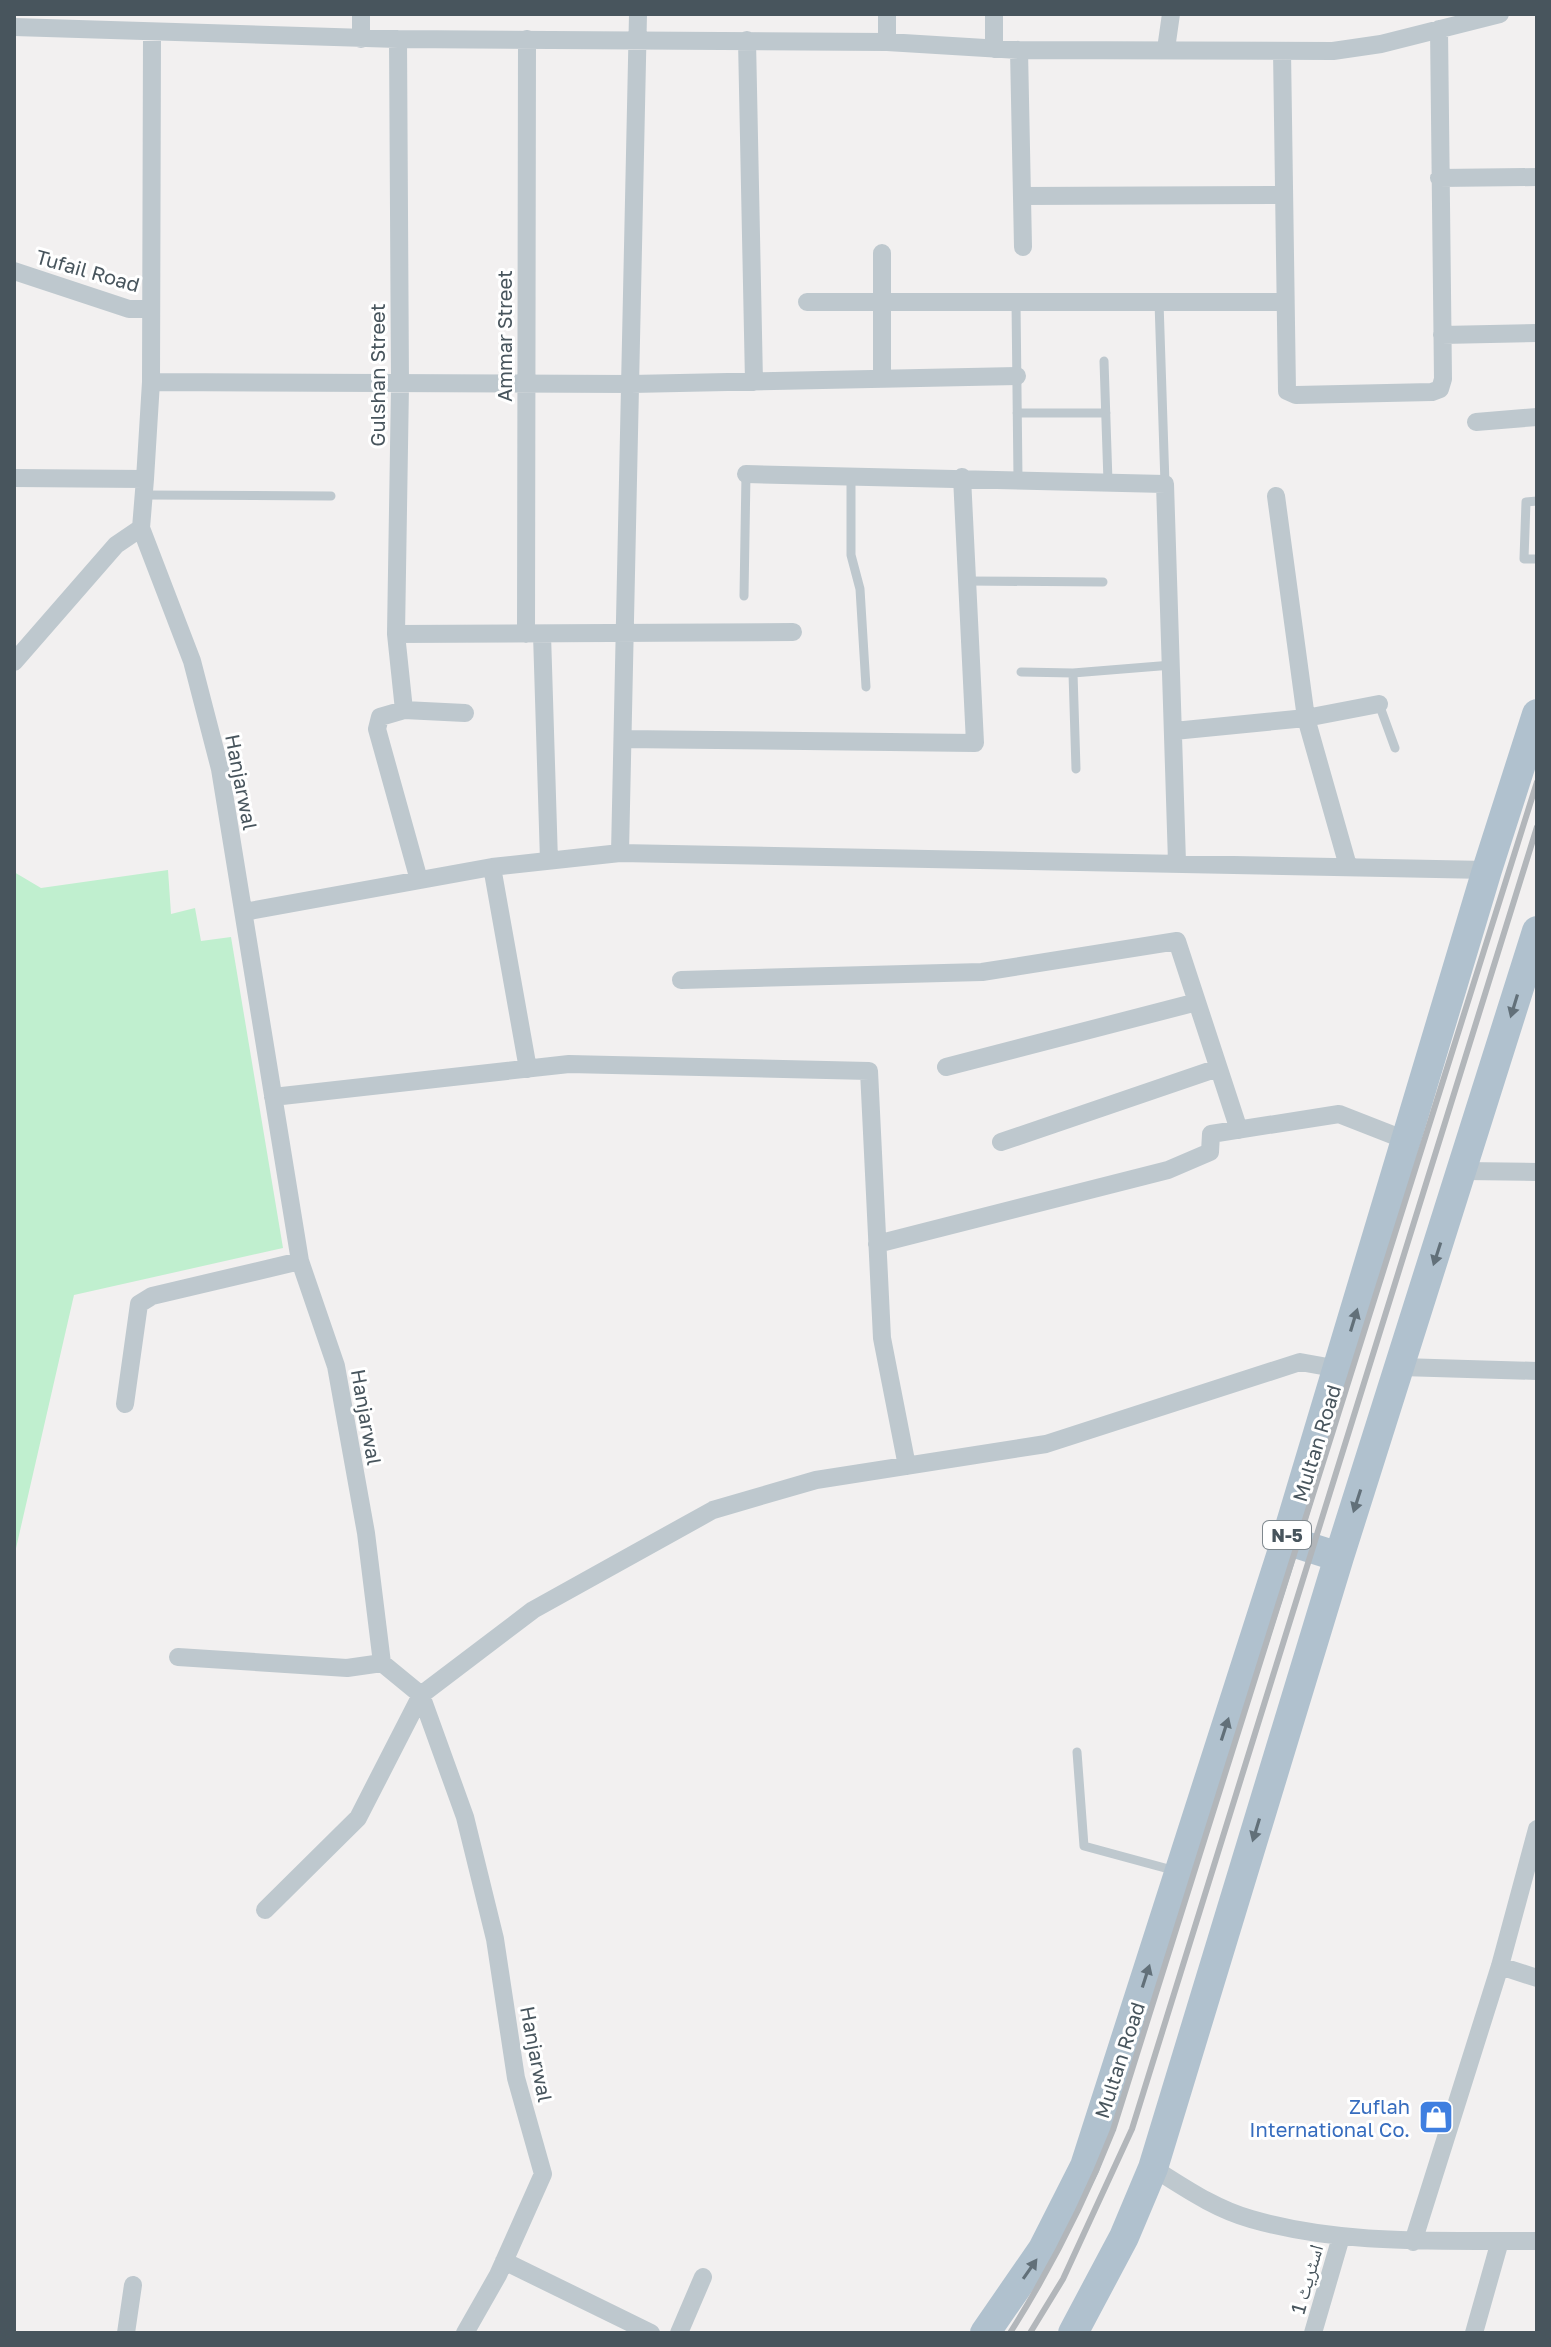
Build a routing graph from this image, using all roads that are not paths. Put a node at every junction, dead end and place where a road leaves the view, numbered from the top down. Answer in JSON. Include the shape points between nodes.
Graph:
{"nodes":[{"id":1,"x":361,"y":14,"type":"edge"},
{"id":2,"x":638,"y":14,"type":"edge"},
{"id":3,"x":887,"y":14,"type":"edge"},
{"id":4,"x":994,"y":14,"type":"edge"},
{"id":5,"x":1171,"y":14,"type":"edge"},
{"id":6,"x":1500,"y":14,"type":"edge"},
{"id":7,"x":14,"y":27,"type":"edge"},
{"id":8,"x":1439,"y":29,"type":"junction"},
{"id":9,"x":152,"y":34,"type":"junction"},
{"id":10,"x":361,"y":39,"type":"junction"},
{"id":11,"x":398,"y":39,"type":"junction"},
{"id":12,"x":527,"y":39,"type":"junction"},
{"id":13,"x":639,"y":39,"type":"junction"},
{"id":14,"x":747,"y":40,"type":"junction"},
{"id":15,"x":887,"y":42,"type":"junction"},
{"id":16,"x":994,"y":49,"type":"junction"},
{"id":17,"x":1166,"y":49,"type":"junction"},
{"id":18,"x":1019,"y":50,"type":"junction"},
{"id":19,"x":1282,"y":51,"type":"junction"},
{"id":20,"x":1537,"y":177,"type":"edge"},
{"id":21,"x":1439,"y":178,"type":"junction"},
{"id":22,"x":1283,"y":195,"type":"junction"},
{"id":23,"x":1022,"y":196,"type":"junction"},
{"id":24,"x":1023,"y":247,"type":"dead end"},
{"id":25,"x":882,"y":253,"type":"dead end"},
{"id":26,"x":14,"y":271,"type":"edge"},
{"id":27,"x":807,"y":302,"type":"dead end"},
{"id":28,"x":882,"y":302,"type":"junction"},
{"id":29,"x":1016,"y":302,"type":"junction"},
{"id":30,"x":1159,"y":302,"type":"junction"},
{"id":31,"x":1284,"y":302,"type":"junction"},
{"id":32,"x":150,"y":309,"type":"junction"},
{"id":33,"x":1537,"y":333,"type":"edge"},
{"id":34,"x":1442,"y":335,"type":"junction"},
{"id":35,"x":1104,"y":361,"type":"dead end"},
{"id":36,"x":1017,"y":376,"type":"junction"},
{"id":37,"x":882,"y":379,"type":"junction"},
{"id":38,"x":151,"y":382,"type":"junction"},
{"id":39,"x":754,"y":382,"type":"junction"},
{"id":40,"x":526,"y":383,"type":"junction"},
{"id":41,"x":631,"y":384,"type":"junction"},
{"id":42,"x":400,"y":385,"type":"junction"},
{"id":43,"x":1017,"y":413,"type":"junction"},
{"id":44,"x":1106,"y":413,"type":"junction"},
{"id":45,"x":1537,"y":417,"type":"edge"},
{"id":46,"x":1476,"y":422,"type":"dead end"},
{"id":47,"x":746,"y":474,"type":"joint"},
{"id":48,"x":851,"y":476,"type":"junction"},
{"id":49,"x":962,"y":477,"type":"junction"},
{"id":50,"x":14,"y":478,"type":"edge"},
{"id":51,"x":1018,"y":479,"type":"junction"},
{"id":52,"x":1108,"y":482,"type":"junction"},
{"id":53,"x":1165,"y":484,"type":"junction"},
{"id":54,"x":145,"y":487,"type":"junction"},
{"id":55,"x":331,"y":496,"type":"dead end"},
{"id":56,"x":1276,"y":496,"type":"dead end"},
{"id":57,"x":1537,"y":501,"type":"edge"},
{"id":58,"x":141,"y":528,"type":"junction"},
{"id":59,"x":1537,"y":559,"type":"edge"},
{"id":60,"x":967,"y":581,"type":"junction"},
{"id":61,"x":1103,"y":582,"type":"dead end"},
{"id":62,"x":744,"y":596,"type":"dead end"},
{"id":63,"x":793,"y":632,"type":"dead end"},
{"id":64,"x":624,"y":633,"type":"junction"},
{"id":65,"x":396,"y":634,"type":"junction"},
{"id":66,"x":534,"y":634,"type":"junction"},
{"id":67,"x":14,"y":662,"type":"edge"},
{"id":68,"x":1172,"y":665,"type":"junction"},
{"id":69,"x":1021,"y":672,"type":"dead end"},
{"id":70,"x":1073,"y":673,"type":"junction"},
{"id":71,"x":866,"y":687,"type":"dead end"},
{"id":72,"x":1379,"y":704,"type":"joint"},
{"id":73,"x":404,"y":710,"type":"junction"},
{"id":74,"x":465,"y":713,"type":"dead end"},
{"id":75,"x":1537,"y":714,"type":"edge"},
{"id":76,"x":1306,"y":718,"type":"junction"},
{"id":77,"x":1174,"y":731,"type":"junction"},
{"id":78,"x":623,"y":739,"type":"junction"},
{"id":79,"x":1395,"y":748,"type":"dead end"},
{"id":80,"x":1076,"y":769,"type":"dead end"},
{"id":81,"x":620,"y":853,"type":"junction"},
{"id":82,"x":549,"y":861,"type":"junction"},
{"id":83,"x":1177,"y":862,"type":"junction"},
{"id":84,"x":1348,"y":866,"type":"junction"},
{"id":85,"x":492,"y":867,"type":"junction"},
{"id":86,"x":1487,"y":870,"type":"junction"},
{"id":87,"x":419,"y":880,"type":"junction"},
{"id":88,"x":244,"y":912,"type":"junction"},
{"id":89,"x":1537,"y":931,"type":"edge"},
{"id":90,"x":681,"y":980,"type":"dead end"},
{"id":91,"x":1197,"y":1002,"type":"junction"},
{"id":92,"x":946,"y":1067,"type":"dead end"},
{"id":93,"x":1218,"y":1068,"type":"junction"},
{"id":94,"x":528,"y":1069,"type":"junction"},
{"id":95,"x":273,"y":1097,"type":"junction"},
{"id":96,"x":1239,"y":1130,"type":"junction"},
{"id":97,"x":1408,"y":1141,"type":"junction"},
{"id":98,"x":1001,"y":1142,"type":"dead end"},
{"id":99,"x":1464,"y":1171,"type":"junction"},
{"id":100,"x":1537,"y":1172,"type":"edge"},
{"id":101,"x":877,"y":1244,"type":"junction"},
{"id":102,"x":300,"y":1261,"type":"junction"},
{"id":103,"x":1401,"y":1367,"type":"junction"},
{"id":104,"x":1339,"y":1369,"type":"junction"},
{"id":105,"x":1537,"y":1371,"type":"edge"},
{"id":106,"x":125,"y":1404,"type":"dead end"},
{"id":107,"x":907,"y":1466,"type":"junction"},
{"id":108,"x":1286,"y":1540,"type":"junction"},
{"id":109,"x":1339,"y":1557,"type":"junction"},
{"id":110,"x":178,"y":1657,"type":"dead end"},
{"id":111,"x":382,"y":1663,"type":"junction"},
{"id":112,"x":421,"y":1695,"type":"junction"},
{"id":113,"x":1077,"y":1752,"type":"dead end"},
{"id":114,"x":1537,"y":1829,"type":"edge"},
{"id":115,"x":1179,"y":1872,"type":"junction"},
{"id":116,"x":265,"y":1910,"type":"dead end"},
{"id":117,"x":1500,"y":1966,"type":"junction"},
{"id":118,"x":1537,"y":1978,"type":"edge"},
{"id":119,"x":1153,"y":2168,"type":"junction"},
{"id":120,"x":1341,"y":2237,"type":"junction"},
{"id":121,"x":1500,"y":2241,"type":"junction"},
{"id":122,"x":1537,"y":2241,"type":"edge"},
{"id":123,"x":1413,"y":2242,"type":"junction"},
{"id":124,"x":504,"y":2261,"type":"junction"},
{"id":125,"x":703,"y":2277,"type":"dead end"},
{"id":126,"x":133,"y":2285,"type":"dead end"},
{"id":127,"x":126,"y":2333,"type":"edge"},
{"id":128,"x":465,"y":2333,"type":"edge"},
{"id":129,"x":651,"y":2333,"type":"edge"},
{"id":130,"x":679,"y":2333,"type":"edge"},
{"id":131,"x":985,"y":2333,"type":"edge"},
{"id":132,"x":1073,"y":2333,"type":"edge"},
{"id":133,"x":1313,"y":2333,"type":"edge"},
{"id":134,"x":1474,"y":2333,"type":"edge"}],
"edges":[{"from":1,"to":10,"type":"street"},
{"from":2,"to":13,"type":"street"},
{"from":3,"to":15,"type":"street"},
{"from":4,"to":16,"type":"street"},
{"from":5,"to":17,"type":"street"},
{"from":6,"to":8,"type":"street"},
{"from":7,"to":9,"type":"street"},
{"from":8,"to":19,"type":"street","via":[[1354,49]]},
{"from":8,"to":21,"type":"street"},
{"from":9,"to":10,"type":"street"},
{"from":9,"to":32,"type":"street","name":"Hanjarwal"},
{"from":10,"to":11,"type":"street"},
{"from":11,"to":12,"type":"street"},
{"from":11,"to":42,"type":"street","name":"Gulshan Street"},
{"from":12,"to":13,"type":"street"},
{"from":12,"to":40,"type":"street","name":"Ammar Street"},
{"from":13,"to":14,"type":"street"},
{"from":13,"to":41,"type":"street"},
{"from":14,"to":15,"type":"street"},
{"from":14,"to":39,"type":"street"},
{"from":15,"to":16,"type":"street"},
{"from":16,"to":18,"type":"street"},
{"from":17,"to":18,"type":"street"},
{"from":17,"to":19,"type":"street"},
{"from":18,"to":23,"type":"street"},
{"from":19,"to":22,"type":"street"},
{"from":20,"to":21,"type":"street"},
{"from":21,"to":34,"type":"street"},
{"from":22,"to":23,"type":"street"},
{"from":22,"to":31,"type":"street"},
{"from":23,"to":24,"type":"street"},
{"from":25,"to":28,"type":"street"},
{"from":26,"to":32,"type":"street","name":"Tufail Road","via":[[129,309]]},
{"from":27,"to":28,"type":"street"},
{"from":28,"to":29,"type":"street"},
{"from":28,"to":37,"type":"street"},
{"from":29,"to":30,"type":"street"},
{"from":29,"to":36,"type":"lane"},
{"from":30,"to":31,"type":"street"},
{"from":30,"to":53,"type":"lane"},
{"from":31,"to":34,"type":"street","via":[[1284,382],[1296,395],[1440,389]]},
{"from":32,"to":38,"type":"street","name":"Hanjarwal"},
{"from":33,"to":34,"type":"street"},
{"from":35,"to":44,"type":"lane"},
{"from":36,"to":37,"type":"street"},
{"from":36,"to":43,"type":"lane"},
{"from":37,"to":39,"type":"street"},
{"from":38,"to":42,"type":"street"},
{"from":38,"to":54,"type":"street","name":"Hanjarwal"},
{"from":39,"to":41,"type":"street"},
{"from":40,"to":41,"type":"street"},
{"from":40,"to":42,"type":"street"},
{"from":40,"to":66,"type":"street","name":"Ammar Street"},
{"from":41,"to":64,"type":"street"},
{"from":42,"to":65,"type":"street","name":"Gulshan Street"},
{"from":43,"to":44,"type":"lane"},
{"from":43,"to":51,"type":"lane"},
{"from":44,"to":52,"type":"lane"},
{"from":45,"to":46,"type":"street"},
{"from":47,"to":48,"type":"street"},
{"from":47,"to":62,"type":"lane"},
{"from":48,"to":49,"type":"street"},
{"from":48,"to":71,"type":"lane","via":[[851,555],[860,589]]},
{"from":49,"to":51,"type":"street"},
{"from":49,"to":60,"type":"street"},
{"from":50,"to":54,"type":"street"},
{"from":51,"to":52,"type":"street"},
{"from":52,"to":53,"type":"street"},
{"from":53,"to":68,"type":"street"},
{"from":54,"to":55,"type":"lane"},
{"from":54,"to":58,"type":"street","name":"Hanjarwal"},
{"from":56,"to":76,"type":"street"},
{"from":57,"to":59,"type":"lane","via":[[1526,502],[1524,559]]},
{"from":58,"to":67,"type":"street","via":[[116,545]]},
{"from":58,"to":88,"type":"street","name":"Hanjarwal","via":[[192,661],[220,769]]},
{"from":60,"to":61,"type":"lane"},
{"from":60,"to":78,"type":"street","via":[[975,743]]},
{"from":63,"to":64,"type":"street"},
{"from":64,"to":66,"type":"street"},
{"from":64,"to":78,"type":"street"},
{"from":65,"to":66,"type":"street"},
{"from":65,"to":73,"type":"street","name":"Gulshan Street"},
{"from":66,"to":82,"type":"street","name":"Ammar Street"},
{"from":68,"to":70,"type":"lane"},
{"from":68,"to":77,"type":"street"},
{"from":69,"to":70,"type":"lane"},
{"from":70,"to":80,"type":"lane"},
{"from":72,"to":76,"type":"street"},
{"from":72,"to":79,"type":"lane"},
{"from":73,"to":74,"type":"street"},
{"from":73,"to":87,"type":"street","via":[[380,717],[377,729]]},
{"from":75,"to":86,"type":"main road","name":"Multan Road","number":"N-5"},
{"from":76,"to":77,"type":"street"},
{"from":76,"to":84,"type":"street"},
{"from":77,"to":83,"type":"street"},
{"from":78,"to":81,"type":"street"},
{"from":81,"to":82,"type":"street"},
{"from":81,"to":83,"type":"street"},
{"from":82,"to":85,"type":"street"},
{"from":83,"to":84,"type":"street"},
{"from":84,"to":86,"type":"street"},
{"from":85,"to":87,"type":"street"},
{"from":85,"to":94,"type":"street"},
{"from":86,"to":97,"type":"main road","name":"Multan Road","number":"N-5"},
{"from":87,"to":88,"type":"street"},
{"from":88,"to":95,"type":"street","name":"Hanjarwal"},
{"from":89,"to":99,"type":"main road","number":"N-5","one_way":true},
{"from":90,"to":91,"type":"street","via":[[982,972],[1177,941]]},
{"from":91,"to":92,"type":"street"},
{"from":91,"to":93,"type":"street"},
{"from":93,"to":96,"type":"street"},
{"from":93,"to":98,"type":"street"},
{"from":94,"to":95,"type":"street"},
{"from":94,"to":101,"type":"street","via":[[569,1064],[869,1071]]},
{"from":95,"to":102,"type":"street","name":"Hanjarwal"},
{"from":96,"to":97,"type":"street","via":[[1339,1114]]},
{"from":96,"to":101,"type":"street","via":[[1211,1134],[1210,1152],[1168,1170]]},
{"from":104,"to":97,"type":"main road","name":"Multan Road","number":"N-5","one_way":true},
{"from":99,"to":100,"type":"street"},
{"from":99,"to":103,"type":"main road","number":"N-5","one_way":true},
{"from":101,"to":107,"type":"street","via":[[882,1338]]},
{"from":102,"to":106,"type":"street","via":[[152,1296],[139,1304]]},
{"from":102,"to":111,"type":"street","name":"Hanjarwal","via":[[336,1366],[366,1533]]},
{"from":103,"to":105,"type":"street"},
{"from":103,"to":109,"type":"main road","number":"N-5","one_way":true},
{"from":104,"to":107,"type":"street","via":[[1300,1362],[1046,1444]]},
{"from":104,"to":108,"type":"main road","name":"Multan Road","number":"N-5"},
{"from":107,"to":112,"type":"street","via":[[816,1480],[713,1510],[533,1610]]},
{"from":108,"to":109,"type":"main road"},
{"from":115,"to":108,"type":"main road","name":"Multan Road","number":"N-5","one_way":true},
{"from":109,"to":119,"type":"main road","number":"N-5","one_way":true},
{"from":110,"to":111,"type":"street","via":[[347,1668]]},
{"from":111,"to":112,"type":"street"},
{"from":112,"to":116,"type":"street","via":[[358,1818]]},
{"from":112,"to":124,"type":"street","name":"Hanjarwal","via":[[465,1817],[495,1939],[516,2078],[543,2174]]},
{"from":113,"to":115,"type":"lane","via":[[1084,1846]]},
{"from":114,"to":117,"type":"street"},
{"from":131,"to":115,"type":"main road","name":"Multan Road","number":"N-5","one_way":true,"via":[[1043,2249],[1085,2166]]},
{"from":117,"to":118,"type":"street"},
{"from":117,"to":123,"type":"street"},
{"from":119,"to":120,"type":"street","via":[[1207,2202],[1250,2219]]},
{"from":119,"to":132,"type":"main road","number":"N-5","via":[[1124,2237]]},
{"from":120,"to":123,"type":"street"},
{"from":120,"to":133,"type":"street","name":"اسٹریٹ 1"},
{"from":121,"to":122,"type":"street"},
{"from":121,"to":123,"type":"street"},
{"from":121,"to":134,"type":"street"},
{"from":124,"to":128,"type":"street","name":"Hanjarwal"},
{"from":124,"to":129,"type":"street"},
{"from":125,"to":130,"type":"street"},
{"from":126,"to":127,"type":"street"}]}
